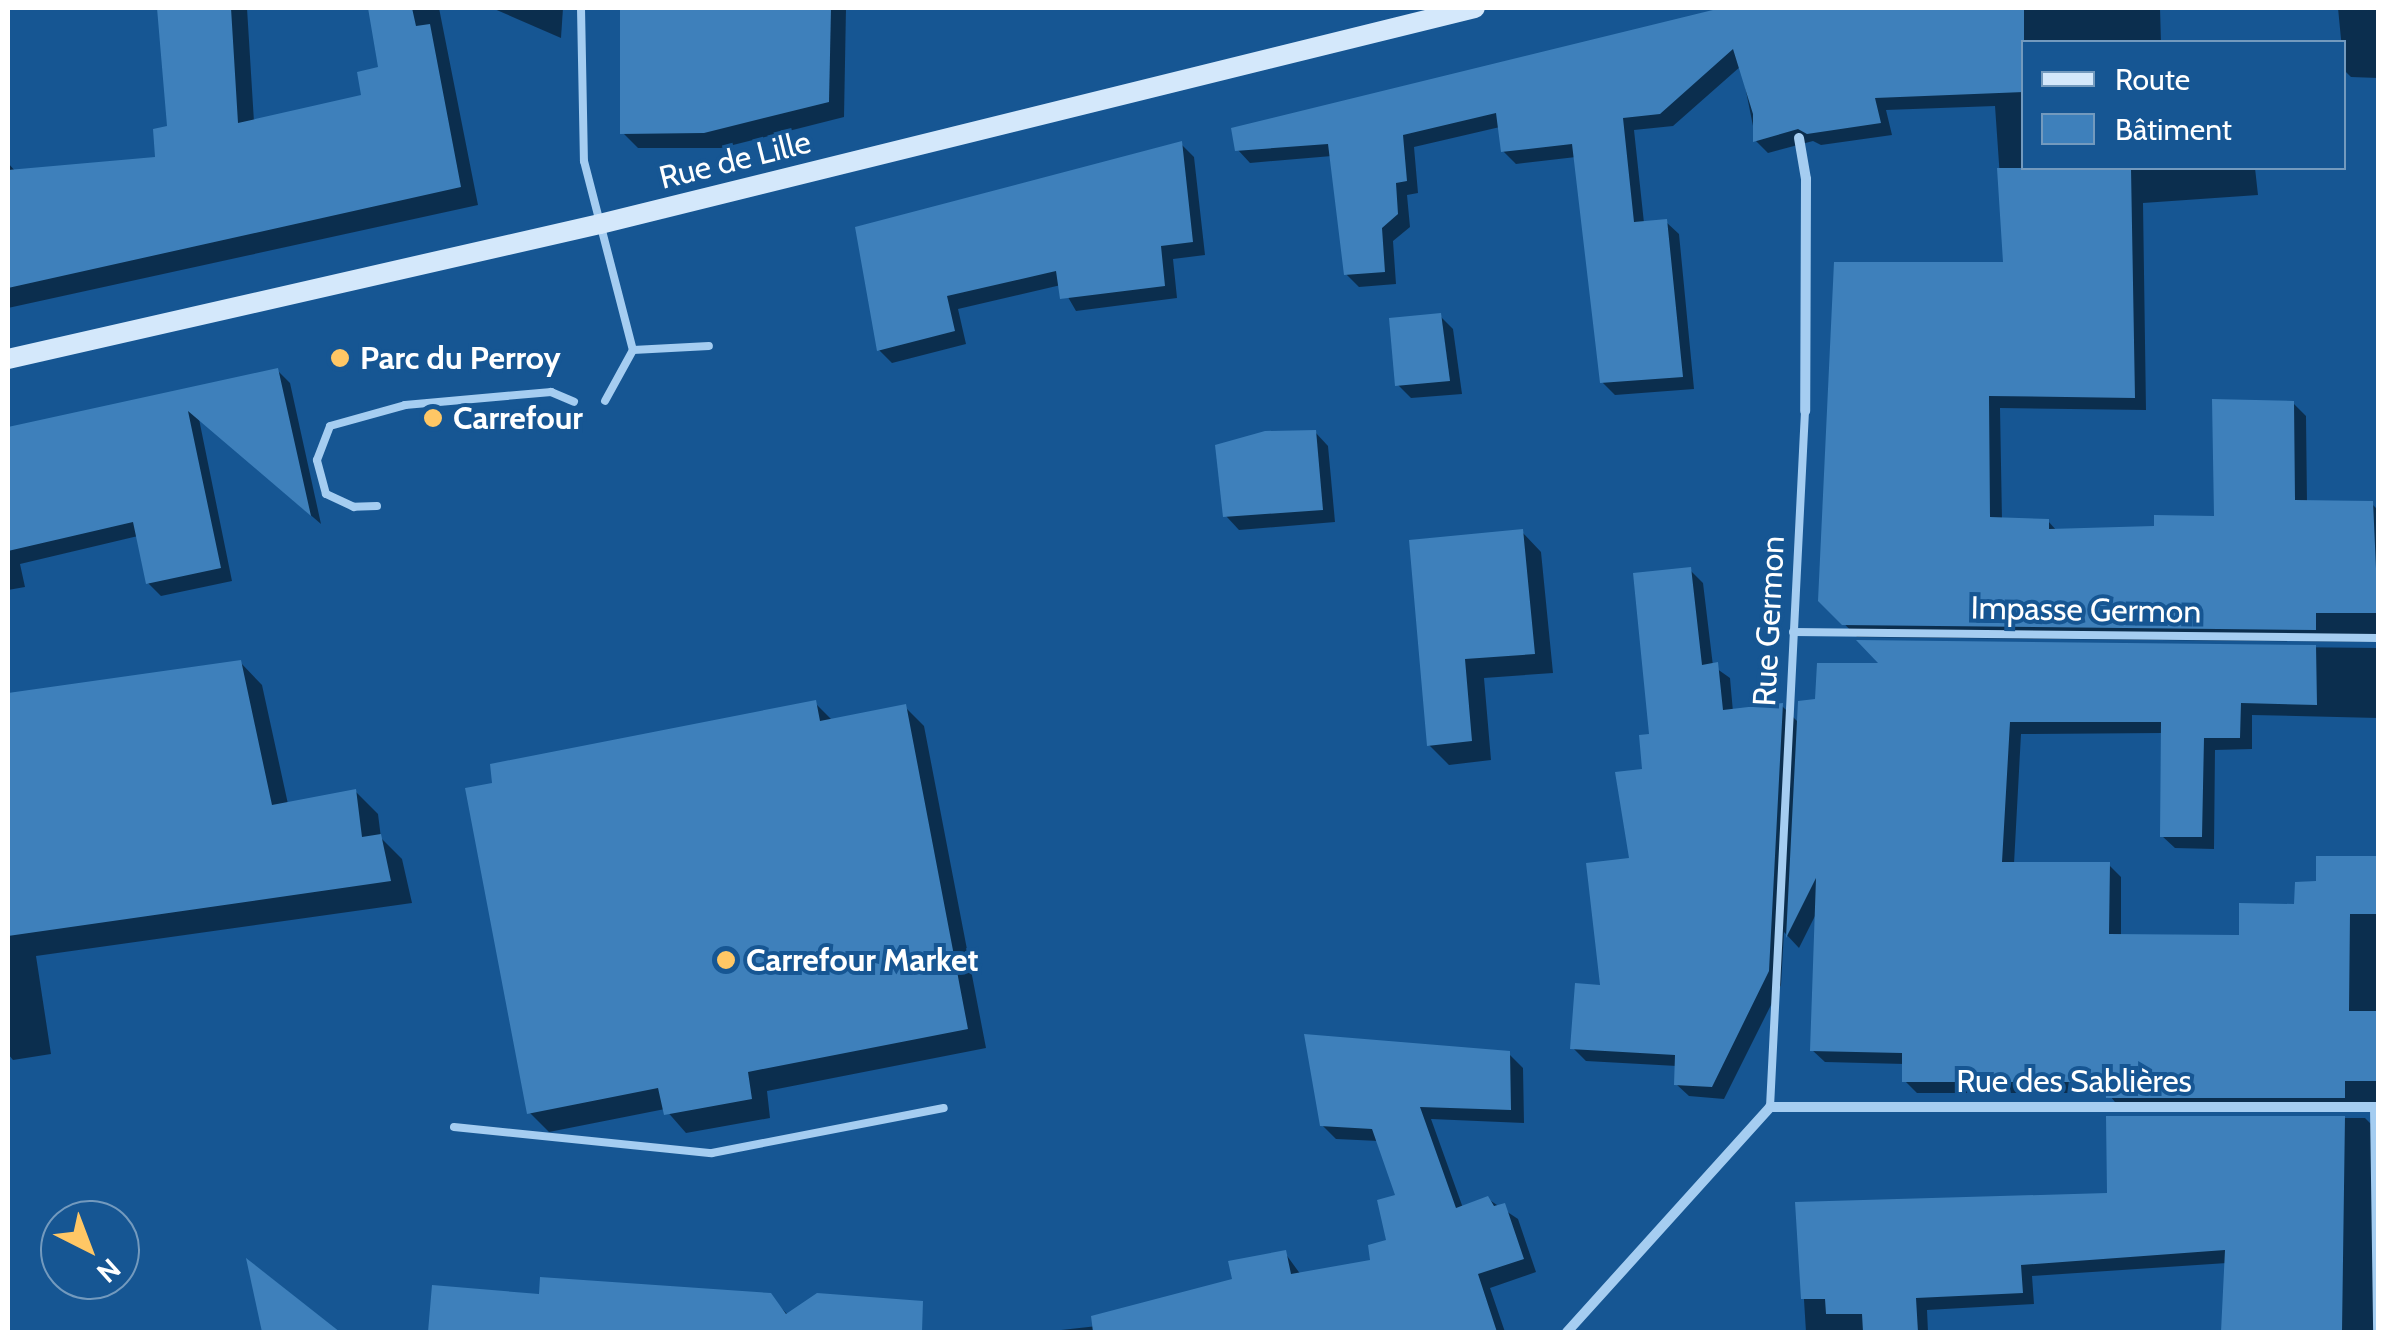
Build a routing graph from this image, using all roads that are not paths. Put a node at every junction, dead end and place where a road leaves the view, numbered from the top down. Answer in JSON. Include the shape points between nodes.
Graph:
{"nodes":[{"id":1,"x":580,"y":8,"type":"edge"},
{"id":2,"x":1475,"y":8,"type":"edge"},
{"id":3,"x":1799,"y":138,"type":"dead end"},
{"id":4,"x":600,"y":224,"type":"junction"},
{"id":5,"x":709,"y":346,"type":"dead end"},
{"id":6,"x":632,"y":350,"type":"junction"},
{"id":7,"x":8,"y":360,"type":"edge"},
{"id":8,"x":605,"y":401,"type":"dead end"},
{"id":9,"x":574,"y":402,"type":"dead end"},
{"id":10,"x":1805,"y":411,"type":"joint"},
{"id":11,"x":377,"y":506,"type":"dead end"},
{"id":12,"x":1793,"y":632,"type":"junction"},
{"id":13,"x":2378,"y":638,"type":"edge"},
{"id":14,"x":2377,"y":1107,"type":"edge"},
{"id":15,"x":944,"y":1108,"type":"dead end"},
{"id":16,"x":1770,"y":1108,"type":"junction"},
{"id":17,"x":454,"y":1127,"type":"dead end"},
{"id":18,"x":1566,"y":1332,"type":"edge"},
{"id":19,"x":2378,"y":1332,"type":"edge"}],
"edges":[{"from":1,"to":4,"type":"lane","via":[[584,161]]},
{"from":2,"to":4,"type":"main road","name":"Rue de Lille"},
{"from":3,"to":10,"type":"street","name":"Rue Germon","via":[[1806,179]]},
{"from":4,"to":6,"type":"lane"},
{"from":4,"to":7,"type":"main road","name":"Rue de Lille"},
{"from":5,"to":6,"type":"lane"},
{"from":6,"to":8,"type":"lane"},
{"from":9,"to":11,"type":"lane","via":[[550,392],[405,404],[330,426],[317,460],[326,494],[354,507]]},
{"from":10,"to":12,"type":"lane","name":"Rue Germon"},
{"from":12,"to":13,"type":"lane","name":"Impasse Germon"},
{"from":12,"to":16,"type":"lane","name":"Rue Germon"},
{"from":14,"to":16,"type":"street","name":"Rue des Sablières"},
{"from":14,"to":19,"type":"street"},
{"from":15,"to":17,"type":"lane","via":[[712,1153]]},
{"from":16,"to":18,"type":"street"}]}
